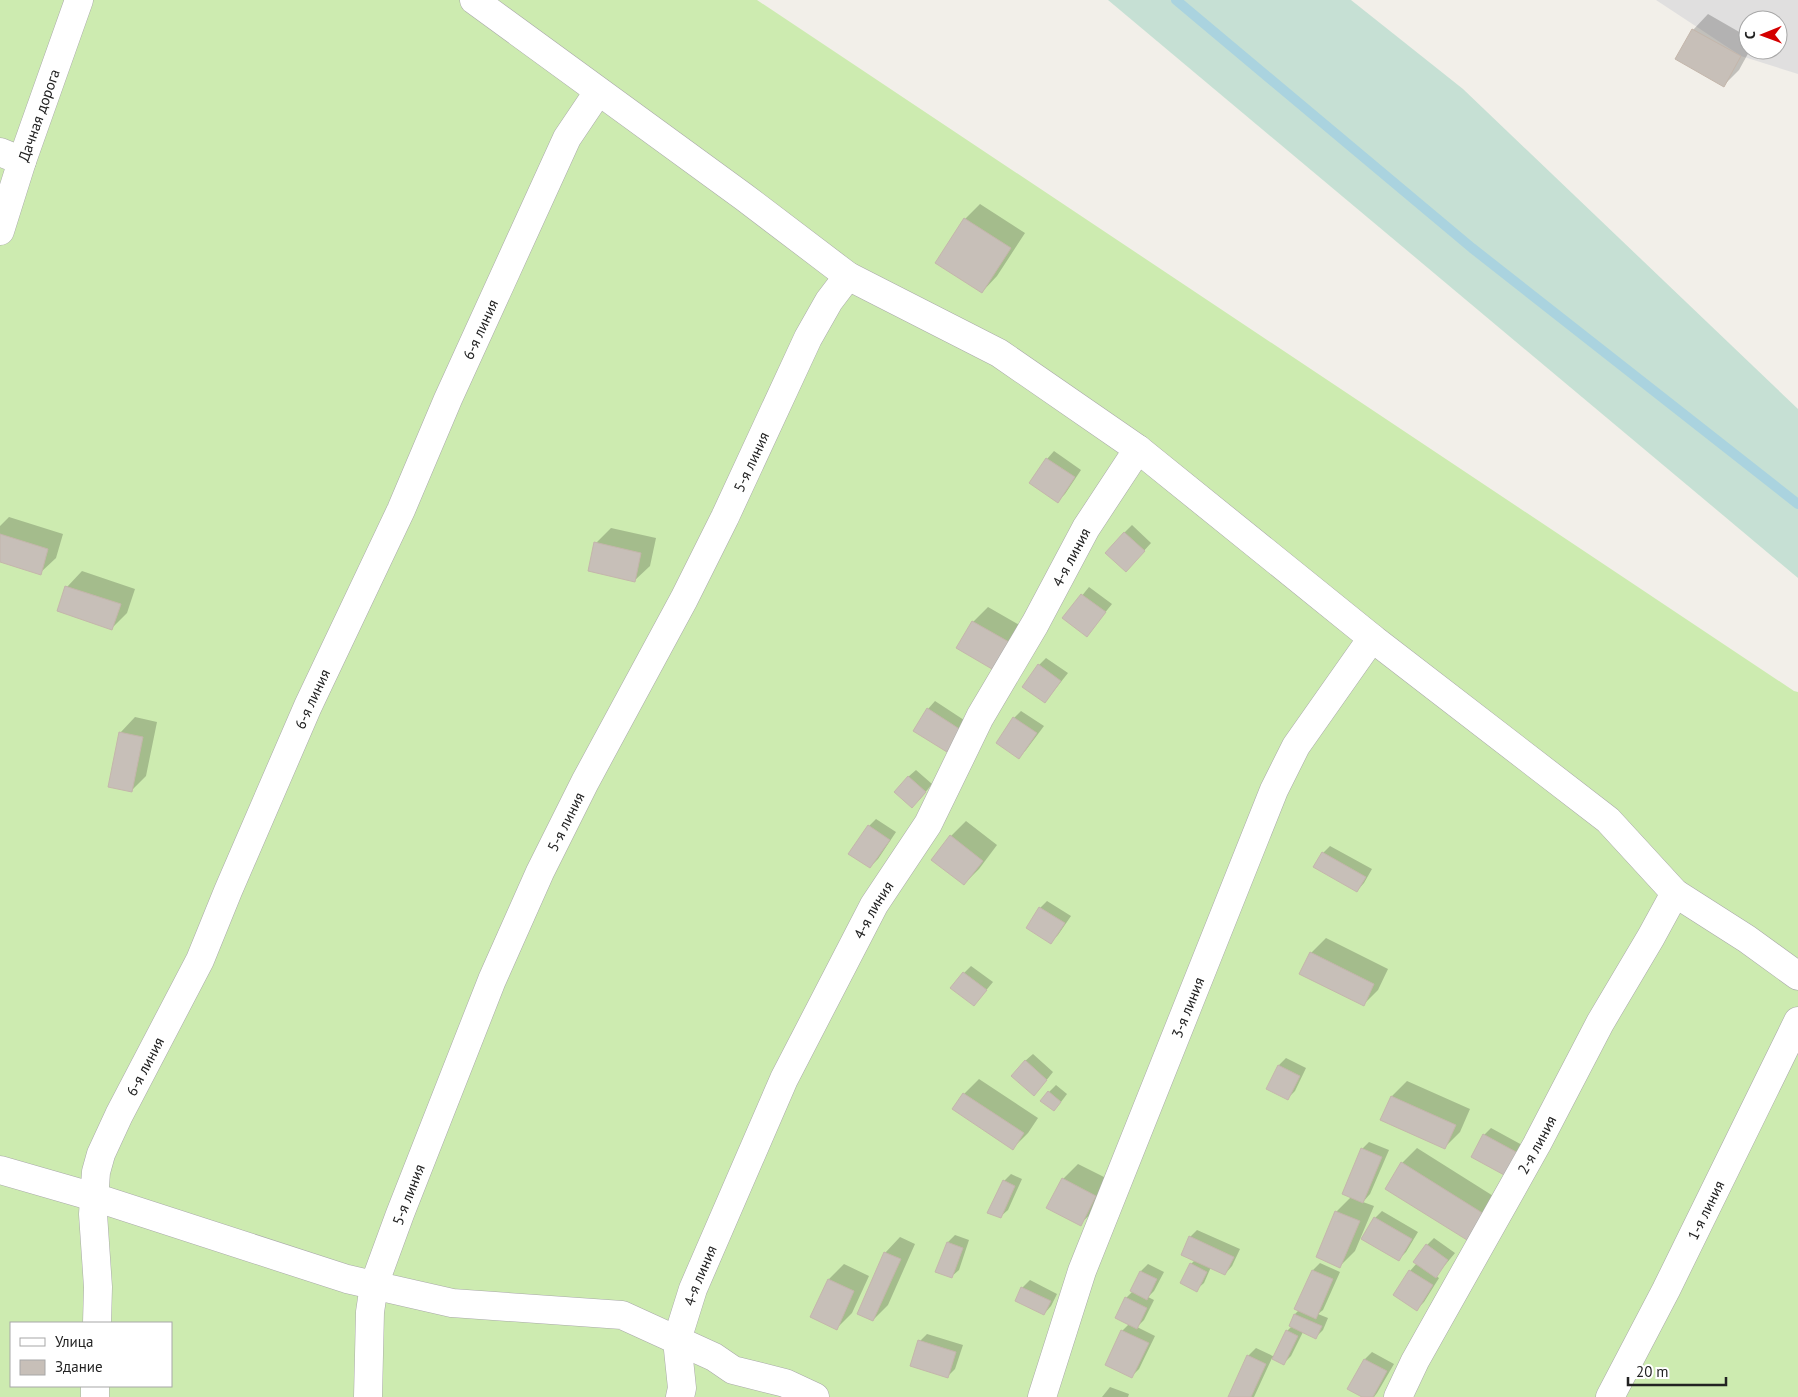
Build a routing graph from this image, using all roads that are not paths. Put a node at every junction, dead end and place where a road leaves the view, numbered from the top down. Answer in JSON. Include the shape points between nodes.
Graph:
{"nodes":[{"id":1,"x":79,"y":0,"type":"edge"},
{"id":2,"x":474,"y":0,"type":"edge"},
{"id":3,"x":598,"y":92,"type":"junction"},
{"id":4,"x":11,"y":156,"type":"edge"},
{"id":5,"x":0,"y":231,"type":"edge"},
{"id":6,"x":848,"y":276,"type":"junction"},
{"id":7,"x":1138,"y":449,"type":"junction"},
{"id":8,"x":1372,"y":638,"type":"junction"},
{"id":9,"x":1675,"y":893,"type":"junction"},
{"id":10,"x":1798,"y":976,"type":"edge"},
{"id":11,"x":1798,"y":1021,"type":"edge"},
{"id":12,"x":0,"y":1170,"type":"edge"},
{"id":13,"x":94,"y":1197,"type":"junction"},
{"id":14,"x":374,"y":1285,"type":"junction"},
{"id":15,"x":97,"y":1322,"type":"edge"},
{"id":16,"x":677,"y":1340,"type":"junction"},
{"id":17,"x":368,"y":1397,"type":"edge"},
{"id":18,"x":680,"y":1397,"type":"edge"},
{"id":19,"x":815,"y":1397,"type":"edge"},
{"id":20,"x":1042,"y":1397,"type":"edge"},
{"id":21,"x":1398,"y":1397,"type":"edge"},
{"id":22,"x":1610,"y":1397,"type":"edge"}],
"edges":[{"from":1,"to":4,"type":"street","name":"Дачная дорога"},
{"from":2,"to":3,"type":"street"},
{"from":3,"to":6,"type":"street"},
{"from":3,"to":13,"type":"street","name":"6-я линия","via":[[567,138],[401,510],[308,706],[200,960],[119,1114],[96,1172]]},
{"from":4,"to":5,"type":"street","name":"Дачная дорога"},
{"from":6,"to":7,"type":"street","via":[[999,353]]},
{"from":6,"to":14,"type":"street","name":"5-я линия","via":[[808,338],[684,599],[540,872],[492,980]]},
{"from":7,"to":8,"type":"street"},
{"from":7,"to":16,"type":"street","name":"4-я линия","via":[[1086,528],[980,717],[928,824],[874,905],[784,1078],[693,1289]]},
{"from":8,"to":9,"type":"street","via":[[1608,820]]},
{"from":8,"to":20,"type":"street","name":"3-я линия","via":[[1296,746],[1274,790],[1082,1271]]},
{"from":9,"to":10,"type":"street"},
{"from":9,"to":21,"type":"street","name":"2-я линия","via":[[1600,1023]]},
{"from":11,"to":22,"type":"street","name":"1-я линия"},
{"from":12,"to":13,"type":"street"},
{"from":13,"to":14,"type":"street","via":[[295,1263]]},
{"from":13,"to":15,"type":"street","name":"6-я линия"},
{"from":14,"to":16,"type":"street","via":[[452,1303],[622,1315]]},
{"from":14,"to":17,"type":"street","name":"5-я линия","via":[[370,1312]]},
{"from":16,"to":18,"type":"street","name":"4-я линия"},
{"from":16,"to":19,"type":"street","via":[[734,1370],[785,1383]]}]}
